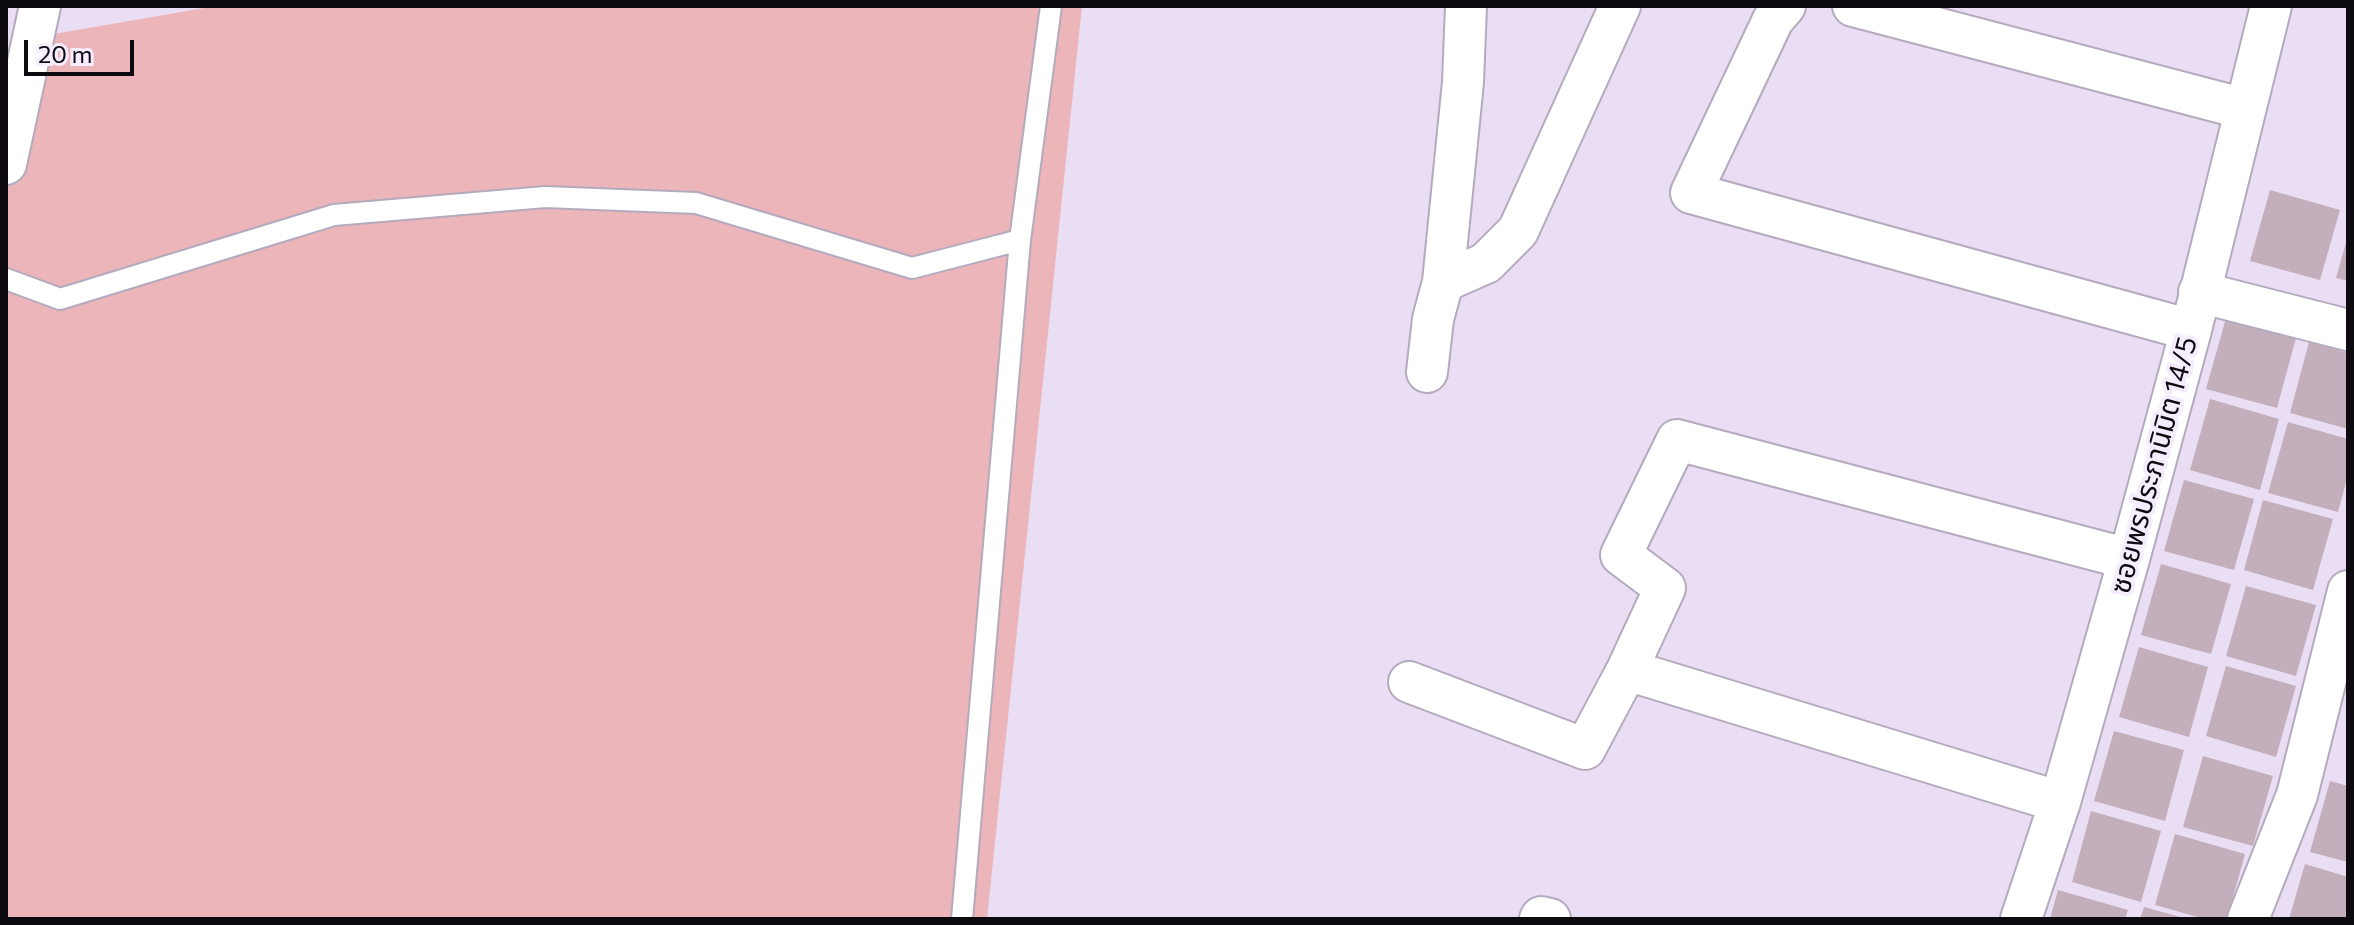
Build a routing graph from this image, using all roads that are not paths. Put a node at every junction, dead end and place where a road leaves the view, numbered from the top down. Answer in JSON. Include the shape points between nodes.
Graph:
{"nodes":[{"id":1,"x":40,"y":6,"type":"edge"},
{"id":2,"x":1051,"y":6,"type":"edge"},
{"id":3,"x":1466,"y":6,"type":"edge"},
{"id":4,"x":1620,"y":6,"type":"edge"},
{"id":5,"x":1785,"y":6,"type":"edge"},
{"id":6,"x":1853,"y":6,"type":"edge"},
{"id":7,"x":2271,"y":6,"type":"edge"},
{"id":8,"x":2245,"y":109,"type":"junction"},
{"id":9,"x":6,"y":164,"type":"edge"},
{"id":10,"x":1020,"y":240,"type":"junction"},
{"id":11,"x":6,"y":279,"type":"edge"},
{"id":12,"x":1443,"y":282,"type":"junction"},
{"id":13,"x":2195,"y":311,"type":"junction"},
{"id":14,"x":2348,"y":330,"type":"edge"},
{"id":15,"x":1427,"y":372,"type":"dead end"},
{"id":16,"x":2129,"y":559,"type":"junction"},
{"id":17,"x":2348,"y":591,"type":"edge"},
{"id":18,"x":1627,"y":670,"type":"junction"},
{"id":19,"x":1409,"y":682,"type":"dead end"},
{"id":20,"x":2060,"y":802,"type":"junction"},
{"id":21,"x":962,"y":919,"type":"edge"},
{"id":22,"x":1540,"y":919,"type":"edge"},
{"id":23,"x":1550,"y":919,"type":"edge"},
{"id":24,"x":2021,"y":919,"type":"edge"},
{"id":25,"x":2248,"y":919,"type":"edge"}],
"edges":[{"from":1,"to":9,"type":"street"},
{"from":2,"to":10,"type":"lane"},
{"from":3,"to":12,"type":"street"},
{"from":4,"to":12,"type":"street","via":[[1518,231],[1486,263]]},
{"from":5,"to":13,"type":"street","via":[[1773,20],[1691,193]]},
{"from":6,"to":8,"type":"street"},
{"from":7,"to":8,"type":"street","name":"ซอยพรประภานิมิต 14/5"},
{"from":8,"to":13,"type":"street","name":"ซอยพรประภานิมิต 14/5"},
{"from":10,"to":11,"type":"lane","via":[[912,268],[696,203],[545,197],[334,215],[60,299]]},
{"from":10,"to":21,"type":"lane"},
{"from":12,"to":15,"type":"street"},
{"from":13,"to":14,"type":"street"},
{"from":13,"to":16,"type":"street","name":"ซอยพรประภานิมิต 14/5"},
{"from":16,"to":18,"type":"street","via":[[1677,440],[1621,555],[1665,588]]},
{"from":16,"to":20,"type":"street","name":"ซอยพรประภานิมิต 14/5"},
{"from":17,"to":25,"type":"street","via":[[2297,795]]},
{"from":18,"to":19,"type":"street","via":[[1585,749]]},
{"from":18,"to":20,"type":"street"},
{"from":20,"to":24,"type":"street","name":"ซอยพรประภานิมิต 14/5"},
{"from":22,"to":23,"type":"street"}]}
